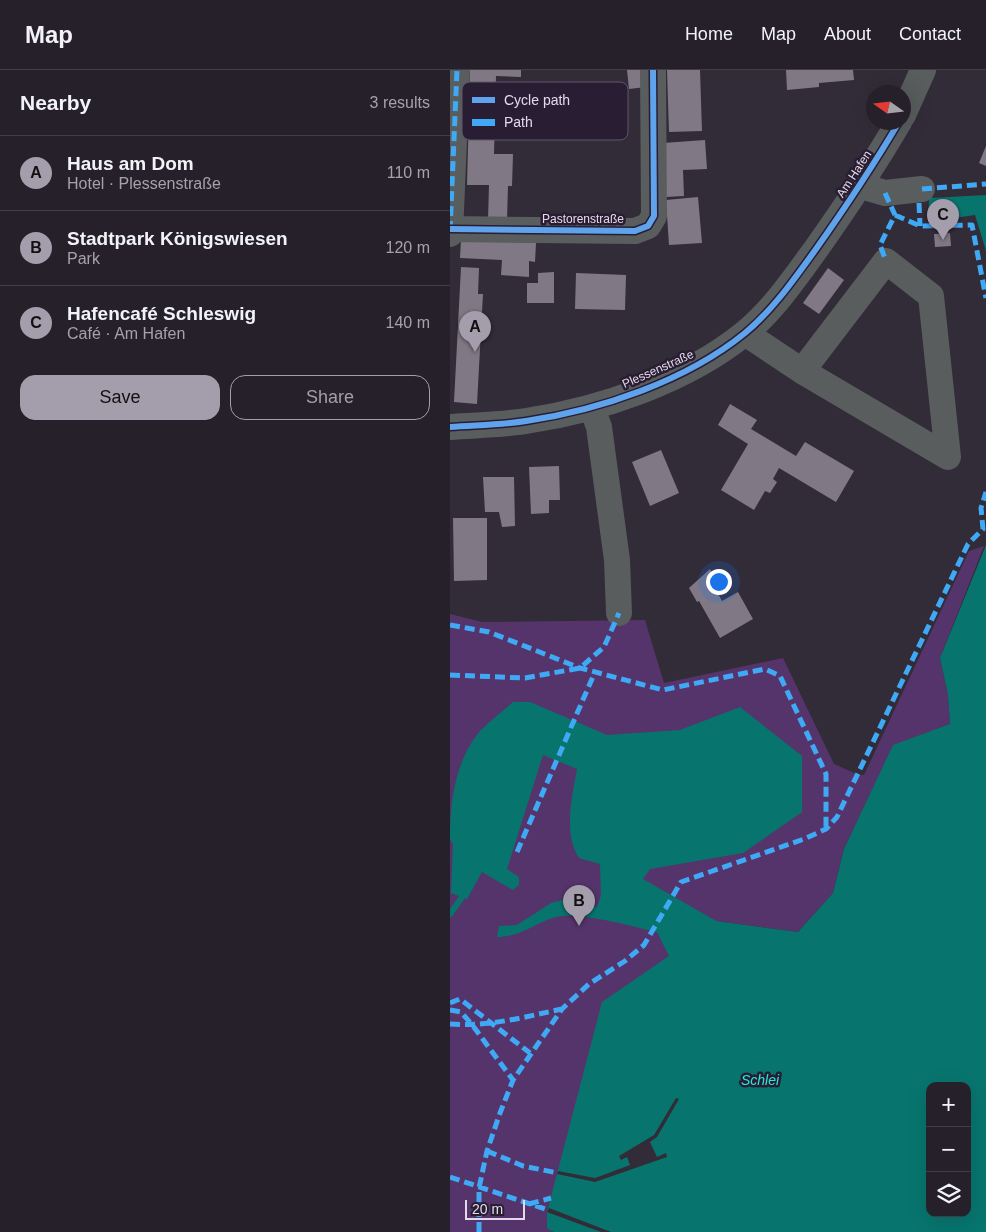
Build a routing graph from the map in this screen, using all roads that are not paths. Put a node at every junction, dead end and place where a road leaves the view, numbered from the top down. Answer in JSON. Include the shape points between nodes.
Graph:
{"nodes":[{"id":1,"x":457,"y":70,"type":"edge"},
{"id":2,"x":653,"y":70,"type":"edge"},
{"id":3,"x":923,"y":70,"type":"edge"},
{"id":4,"x":911,"y":98,"type":"edge"},
{"id":5,"x":894,"y":130,"type":"edge"},
{"id":6,"x":861,"y":186,"type":"junction"},
{"id":7,"x":922,"y":194,"type":"dead end"},
{"id":8,"x":450,"y":230,"type":"edge"},
{"id":9,"x":450,"y":234,"type":"edge"},
{"id":10,"x":825,"y":236,"type":"joint"},
{"id":11,"x":745,"y":333,"type":"junction"},
{"id":12,"x":802,"y":370,"type":"junction"},
{"id":13,"x":592,"y":408,"type":"junction"},
{"id":14,"x":450,"y":427,"type":"edge"},
{"id":15,"x":619,"y":612,"type":"dead end"}],
"edges":[{"from":1,"to":8,"type":"street"},
{"from":2,"to":8,"type":"street","name":"Pastorenstraße","via":[[654,216],[648,226],[635,230]]},
{"from":3,"to":4,"type":"street"},
{"from":5,"to":6,"type":"street","name":"Am Hafen"},
{"from":6,"to":7,"type":"street","via":[[885,193]]},
{"from":6,"to":10,"type":"street","name":"Am Hafen"},
{"from":8,"to":9,"type":"street"},
{"from":10,"to":11,"type":"street","name":"Plessenstraße","via":[[790,285]]},
{"from":11,"to":12,"type":"street"},
{"from":11,"to":13,"type":"street","name":"Plessenstraße","via":[[700,363],[640,391]]},
{"from":12,"to":12,"type":"street","via":[[879,416],[948,457],[931,296],[886,261]]},
{"from":13,"to":14,"type":"street","name":"Plessenstraße","via":[[525,422]]},
{"from":13,"to":15,"type":"street","via":[[599,427],[617,560]]}]}
